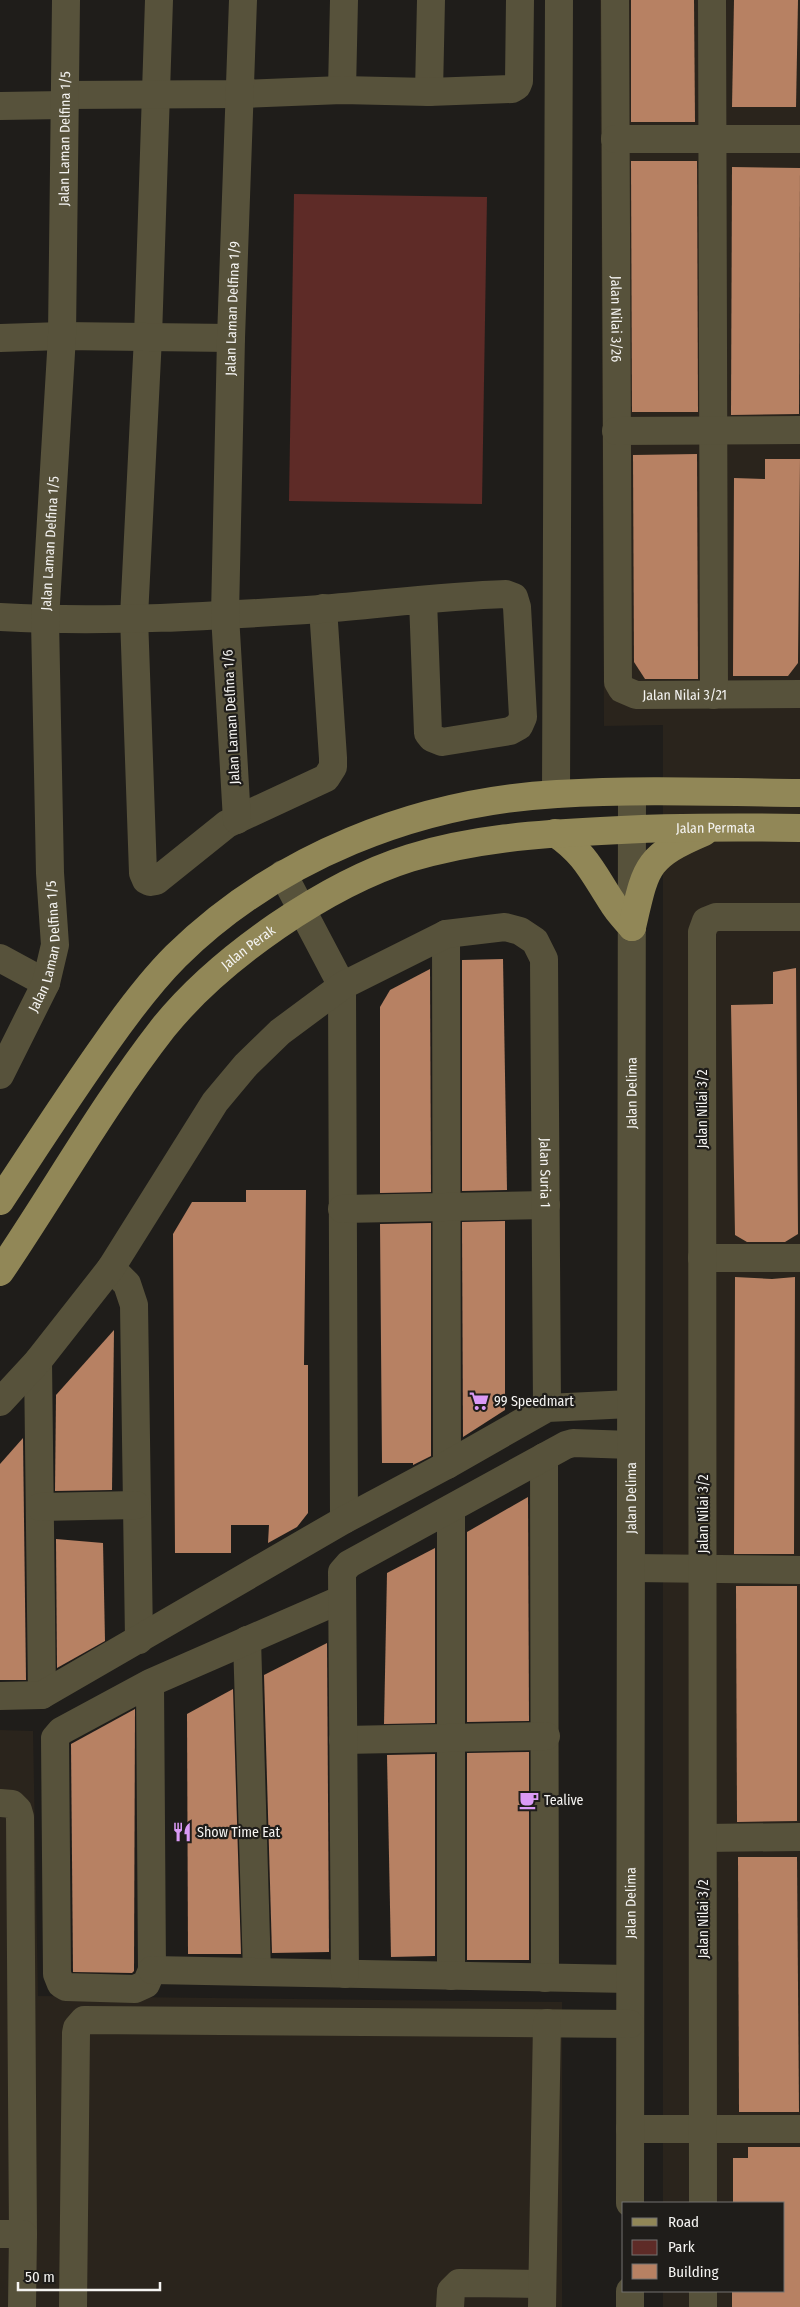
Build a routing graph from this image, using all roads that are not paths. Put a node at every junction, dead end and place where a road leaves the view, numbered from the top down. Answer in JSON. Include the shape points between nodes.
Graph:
{"nodes":[{"id":1,"x":66,"y":0,"type":"edge"},
{"id":2,"x":159,"y":0,"type":"edge"},
{"id":3,"x":243,"y":0,"type":"edge"},
{"id":4,"x":344,"y":0,"type":"edge"},
{"id":5,"x":431,"y":0,"type":"edge"},
{"id":6,"x":520,"y":0,"type":"edge"},
{"id":7,"x":559,"y":0,"type":"edge"},
{"id":8,"x":615,"y":0,"type":"edge"},
{"id":9,"x":712,"y":0,"type":"edge"},
{"id":10,"x":342,"y":90,"type":"junction"},
{"id":11,"x":429,"y":92,"type":"junction"},
{"id":12,"x":157,"y":94,"type":"junction"},
{"id":13,"x":240,"y":94,"type":"junction"},
{"id":14,"x":65,"y":100,"type":"junction"},
{"id":15,"x":0,"y":106,"type":"edge"},
{"id":16,"x":713,"y":139,"type":"junction"},
{"id":17,"x":800,"y":139,"type":"edge"},
{"id":18,"x":615,"y":140,"type":"junction"},
{"id":19,"x":62,"y":336,"type":"junction"},
{"id":20,"x":148,"y":337,"type":"junction"},
{"id":21,"x":0,"y":338,"type":"edge"},
{"id":22,"x":231,"y":338,"type":"junction"},
{"id":23,"x":800,"y":430,"type":"edge"},
{"id":24,"x":616,"y":431,"type":"junction"},
{"id":25,"x":713,"y":431,"type":"junction"},
{"id":26,"x":423,"y":600,"type":"junction"},
{"id":27,"x":323,"y":608,"type":"junction"},
{"id":28,"x":225,"y":615,"type":"junction"},
{"id":29,"x":0,"y":617,"type":"edge"},
{"id":30,"x":134,"y":617,"type":"junction"},
{"id":31,"x":45,"y":620,"type":"junction"},
{"id":32,"x":616,"y":638,"type":"joint"},
{"id":33,"x":714,"y":694,"type":"junction"},
{"id":34,"x":800,"y":694,"type":"edge"},
{"id":35,"x":632,"y":793,"type":"junction"},
{"id":36,"x":800,"y":793,"type":"edge"},
{"id":37,"x":556,"y":794,"type":"junction"},
{"id":38,"x":237,"y":820,"type":"junction"},
{"id":39,"x":715,"y":827,"type":"junction"},
{"id":40,"x":800,"y":828,"type":"edge"},
{"id":41,"x":632,"y":829,"type":"junction"},
{"id":42,"x":555,"y":833,"type":"junction"},
{"id":43,"x":283,"y":874,"type":"junction"},
{"id":44,"x":302,"y":909,"type":"junction"},
{"id":45,"x":800,"y":917,"type":"edge"},
{"id":46,"x":632,"y":926,"type":"junction"},
{"id":47,"x":446,"y":934,"type":"junction"},
{"id":48,"x":0,"y":958,"type":"edge"},
{"id":49,"x":46,"y":984,"type":"junction"},
{"id":50,"x":342,"y":986,"type":"junction"},
{"id":51,"x":1,"y":1072,"type":"edge"},
{"id":52,"x":8,"y":1178,"type":"edge"},
{"id":53,"x":0,"y":1201,"type":"edge"},
{"id":54,"x":546,"y":1205,"type":"junction"},
{"id":55,"x":447,"y":1208,"type":"junction"},
{"id":56,"x":342,"y":1209,"type":"junction"},
{"id":57,"x":702,"y":1258,"type":"junction"},
{"id":58,"x":800,"y":1258,"type":"edge"},
{"id":59,"x":111,"y":1268,"type":"junction"},
{"id":60,"x":0,"y":1272,"type":"edge"},
{"id":61,"x":38,"y":1361,"type":"junction"},
{"id":62,"x":0,"y":1402,"type":"edge"},
{"id":63,"x":630,"y":1404,"type":"junction"},
{"id":64,"x":547,"y":1408,"type":"junction"},
{"id":65,"x":631,"y":1444,"type":"junction"},
{"id":66,"x":544,"y":1457,"type":"junction"},
{"id":67,"x":447,"y":1465,"type":"junction"},
{"id":68,"x":136,"y":1505,"type":"junction"},
{"id":69,"x":40,"y":1507,"type":"junction"},
{"id":70,"x":451,"y":1509,"type":"junction"},
{"id":71,"x":344,"y":1520,"type":"junction"},
{"id":72,"x":631,"y":1568,"type":"junction"},
{"id":73,"x":702,"y":1569,"type":"junction"},
{"id":74,"x":800,"y":1570,"type":"edge"},
{"id":75,"x":342,"y":1599,"type":"junction"},
{"id":76,"x":138,"y":1640,"type":"junction"},
{"id":77,"x":248,"y":1640,"type":"junction"},
{"id":78,"x":150,"y":1683,"type":"junction"},
{"id":79,"x":42,"y":1695,"type":"junction"},
{"id":80,"x":0,"y":1696,"type":"edge"},
{"id":81,"x":546,"y":1736,"type":"junction"},
{"id":82,"x":451,"y":1738,"type":"junction"},
{"id":83,"x":343,"y":1740,"type":"junction"},
{"id":84,"x":0,"y":1803,"type":"edge"},
{"id":85,"x":800,"y":1837,"type":"edge"},
{"id":86,"x":703,"y":1838,"type":"junction"},
{"id":87,"x":152,"y":1970,"type":"junction"},
{"id":88,"x":257,"y":1972,"type":"junction"},
{"id":89,"x":345,"y":1974,"type":"junction"},
{"id":90,"x":451,"y":1976,"type":"junction"},
{"id":91,"x":546,"y":1978,"type":"junction"},
{"id":92,"x":630,"y":1979,"type":"junction"},
{"id":93,"x":547,"y":2023,"type":"junction"},
{"id":94,"x":630,"y":2024,"type":"junction"},
{"id":95,"x":630,"y":2129,"type":"junction"},
{"id":96,"x":703,"y":2129,"type":"junction"},
{"id":97,"x":800,"y":2129,"type":"edge"},
{"id":98,"x":630,"y":2202,"type":"edge"},
{"id":99,"x":703,"y":2202,"type":"edge"},
{"id":100,"x":11,"y":2247,"type":"edge"},
{"id":101,"x":630,"y":2292,"type":"edge"},
{"id":102,"x":703,"y":2292,"type":"edge"},
{"id":103,"x":542,"y":2295,"type":"edge"},
{"id":104,"x":22,"y":2307,"type":"edge"},
{"id":105,"x":73,"y":2307,"type":"edge"},
{"id":106,"x":450,"y":2307,"type":"edge"},
{"id":107,"x":630,"y":2307,"type":"edge"},
{"id":108,"x":703,"y":2307,"type":"edge"}],
"edges":[{"from":1,"to":14,"type":"street","name":"Jalan Laman Delfina 1/5"},
{"from":2,"to":12,"type":"street"},
{"from":3,"to":13,"type":"street","name":"Jalan Laman Delfina 1/9"},
{"from":4,"to":10,"type":"street"},
{"from":5,"to":11,"type":"street"},
{"from":6,"to":11,"type":"street","via":[[519,81],[516,86]]},
{"from":7,"to":37,"type":"street"},
{"from":8,"to":18,"type":"street","name":"Jalan Nilai 3/26"},
{"from":9,"to":16,"type":"street"},
{"from":10,"to":11,"type":"street"},
{"from":10,"to":13,"type":"street"},
{"from":12,"to":13,"type":"street"},
{"from":12,"to":14,"type":"street"},
{"from":12,"to":20,"type":"street"},
{"from":13,"to":22,"type":"street","name":"Jalan Laman Delfina 1/9"},
{"from":14,"to":15,"type":"street"},
{"from":14,"to":19,"type":"street","name":"Jalan Laman Delfina 1/5"},
{"from":16,"to":17,"type":"street"},
{"from":16,"to":18,"type":"street"},
{"from":16,"to":25,"type":"street"},
{"from":18,"to":24,"type":"street","name":"Jalan Nilai 3/26"},
{"from":19,"to":20,"type":"street"},
{"from":19,"to":21,"type":"street"},
{"from":19,"to":31,"type":"street","name":"Jalan Laman Delfina 1/5"},
{"from":20,"to":22,"type":"street"},
{"from":20,"to":30,"type":"street"},
{"from":22,"to":28,"type":"street","name":"Jalan Laman Delfina 1/9"},
{"from":23,"to":25,"type":"street"},
{"from":24,"to":25,"type":"street"},
{"from":24,"to":32,"type":"street","name":"Jalan Nilai 3/26"},
{"from":25,"to":33,"type":"street"},
{"from":26,"to":26,"type":"street","via":[[499,594],[514,597],[518,606],[522,722],[519,726],[510,731],[442,742],[432,738],[426,727]]},
{"from":26,"to":27,"type":"street"},
{"from":27,"to":28,"type":"street"},
{"from":27,"to":38,"type":"street","via":[[333,767],[326,778]]},
{"from":28,"to":30,"type":"street"},
{"from":28,"to":38,"type":"street","name":"Jalan Laman Delfina 1/6"},
{"from":29,"to":31,"type":"street"},
{"from":30,"to":31,"type":"street"},
{"from":30,"to":38,"type":"street","via":[[143,873],[146,880],[156,881],[227,824]]},
{"from":31,"to":49,"type":"street","name":"Jalan Laman Delfina 1/5","via":[[50,873],[55,945]]},
{"from":32,"to":33,"type":"street","name":"Jalan Nilai 3/21","via":[[618,682],[628,693]]},
{"from":33,"to":34,"type":"street","name":"Jalan Nilai 3/21"},
{"from":35,"to":36,"type":"main road"},
{"from":35,"to":37,"type":"main road"},
{"from":35,"to":41,"type":"street","name":"Jalan Delima"},
{"from":37,"to":43,"type":"main road","via":[[480,804],[395,824],[332,848]]},
{"from":39,"to":40,"type":"main road","name":"Jalan Permata"},
{"from":39,"to":41,"type":"main road","name":"Jalan Permata"},
{"from":39,"to":46,"type":"main road","via":[[673,845],[657,858],[644,878]]},
{"from":41,"to":42,"type":"main road","name":"Jalan Perak"},
{"from":41,"to":46,"type":"street","name":"Jalan Delima"},
{"from":42,"to":44,"type":"main road","name":"Jalan Perak","via":[[490,838],[409,858],[348,882]]},
{"from":42,"to":46,"type":"main road","via":[[586,860],[612,904]]},
{"from":43,"to":44,"type":"street"},
{"from":43,"to":52,"type":"main road","via":[[216,920],[175,958],[130,1010]]},
{"from":44,"to":50,"type":"street"},
{"from":44,"to":60,"type":"main road","name":"Jalan Perak","via":[[242,950],[200,986],[164,1027],[105,1107],[53,1194]]},
{"from":45,"to":57,"type":"street","name":"Jalan Nilai 3/2","via":[[716,917],[710,918],[703,926]]},
{"from":46,"to":63,"type":"street","name":"Jalan Delima"},
{"from":47,"to":50,"type":"street"},
{"from":47,"to":54,"type":"street","name":"Jalan Suria 1","via":[[505,927],[520,931],[535,941],[544,959]]},
{"from":47,"to":55,"type":"street"},
{"from":48,"to":49,"type":"street"},
{"from":49,"to":51,"type":"street","name":"Jalan Laman Delfina 1/5"},
{"from":50,"to":56,"type":"street"},
{"from":50,"to":59,"type":"street","via":[[280,1032],[215,1102]]},
{"from":52,"to":53,"type":"main road"},
{"from":54,"to":55,"type":"street"},
{"from":54,"to":64,"type":"street","name":"Jalan Suria 1"},
{"from":55,"to":56,"type":"street"},
{"from":55,"to":67,"type":"street"},
{"from":56,"to":71,"type":"street"},
{"from":57,"to":58,"type":"street"},
{"from":57,"to":73,"type":"street","name":"Jalan Nilai 3/2"},
{"from":59,"to":61,"type":"street"},
{"from":59,"to":68,"type":"street","via":[[127,1284],[134,1305]]},
{"from":61,"to":62,"type":"street"},
{"from":61,"to":69,"type":"street"},
{"from":63,"to":64,"type":"street"},
{"from":63,"to":65,"type":"street","name":"Jalan Delima"},
{"from":64,"to":67,"type":"street"},
{"from":65,"to":66,"type":"street","via":[[573,1443]]},
{"from":65,"to":72,"type":"street","name":"Jalan Delima"},
{"from":66,"to":70,"type":"street"},
{"from":66,"to":81,"type":"street"},
{"from":67,"to":71,"type":"street"},
{"from":68,"to":69,"type":"street"},
{"from":68,"to":76,"type":"street"},
{"from":69,"to":79,"type":"street"},
{"from":70,"to":75,"type":"street","via":[[345,1568]]},
{"from":70,"to":82,"type":"street"},
{"from":71,"to":76,"type":"street"},
{"from":72,"to":73,"type":"street"},
{"from":72,"to":92,"type":"street","name":"Jalan Delima"},
{"from":73,"to":74,"type":"street"},
{"from":73,"to":86,"type":"street","name":"Jalan Nilai 3/2"},
{"from":75,"to":77,"type":"street"},
{"from":75,"to":83,"type":"street"},
{"from":76,"to":79,"type":"street"},
{"from":77,"to":78,"type":"street"},
{"from":77,"to":88,"type":"street"},
{"from":78,"to":87,"type":"street"},
{"from":78,"to":87,"type":"street","via":[[61,1731],[54,1743],[61,1984],[71,1988],[135,1989],[146,1984]]},
{"from":79,"to":80,"type":"street"},
{"from":81,"to":82,"type":"street"},
{"from":81,"to":91,"type":"street"},
{"from":82,"to":83,"type":"street"},
{"from":82,"to":90,"type":"street"},
{"from":83,"to":89,"type":"street"},
{"from":84,"to":100,"type":"street","via":[[12,1804],[20,1817]]},
{"from":85,"to":86,"type":"street"},
{"from":86,"to":96,"type":"street","name":"Jalan Nilai 3/2"},
{"from":87,"to":88,"type":"street"},
{"from":88,"to":89,"type":"street"},
{"from":89,"to":90,"type":"street"},
{"from":90,"to":91,"type":"street"},
{"from":91,"to":92,"type":"street"},
{"from":92,"to":94,"type":"street","name":"Jalan Delima"},
{"from":93,"to":94,"type":"street"},
{"from":93,"to":103,"type":"street"},
{"from":93,"to":105,"type":"street","via":[[84,2020],[76,2028]]},
{"from":94,"to":95,"type":"street","name":"Jalan Delima"},
{"from":95,"to":96,"type":"street"},
{"from":95,"to":98,"type":"street","name":"Jalan Delima"},
{"from":96,"to":97,"type":"street"},
{"from":96,"to":99,"type":"street","name":"Jalan Nilai 3/2"},
{"from":100,"to":104,"type":"street"},
{"from":101,"to":107,"type":"street"},
{"from":102,"to":108,"type":"street"},
{"from":103,"to":106,"type":"street","via":[[459,2283],[451,2291]]}]}
